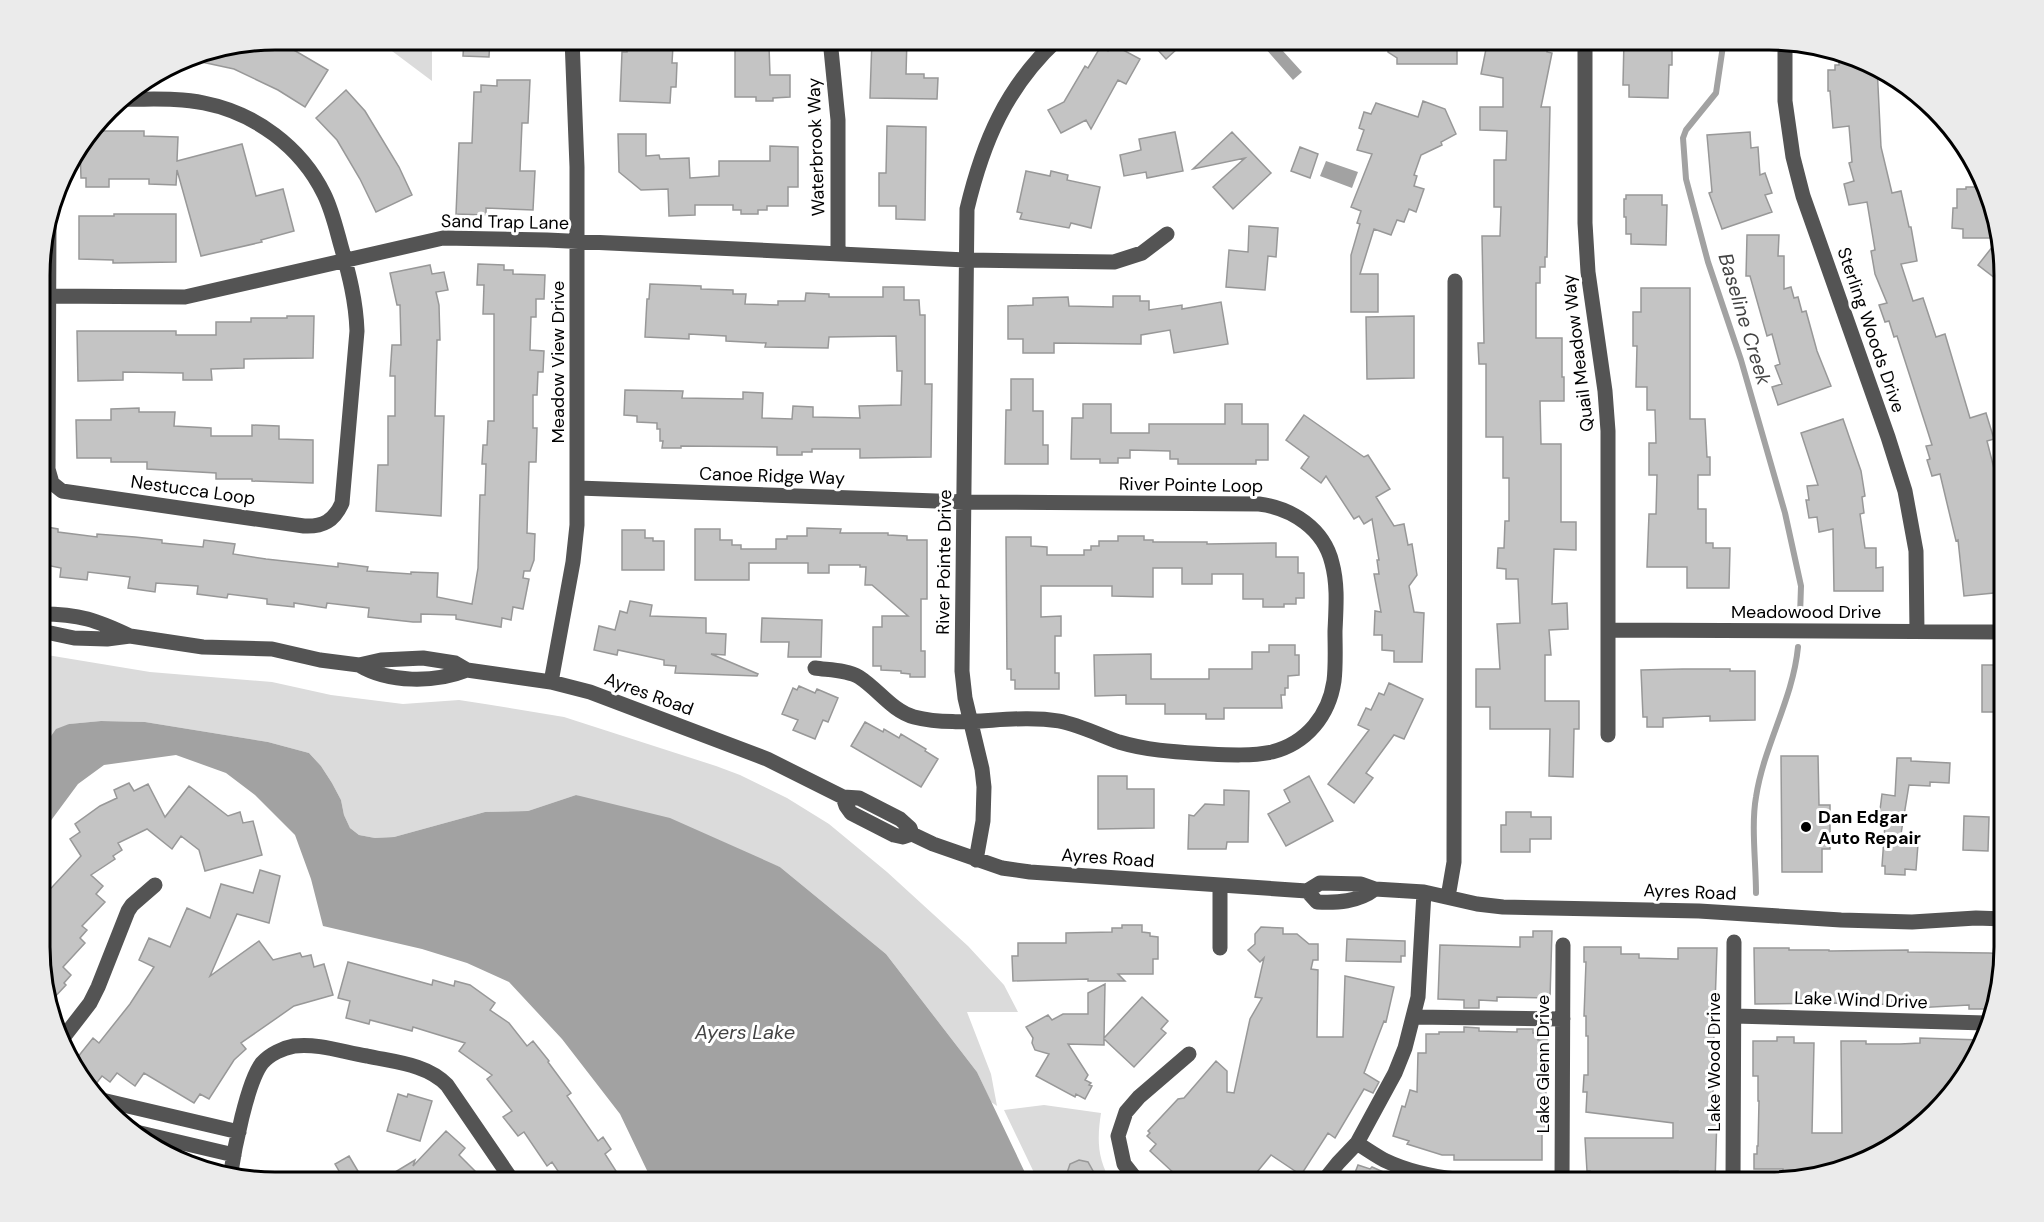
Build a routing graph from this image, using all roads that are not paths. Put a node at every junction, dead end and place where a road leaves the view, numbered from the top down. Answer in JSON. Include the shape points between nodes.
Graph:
{"nodes":[{"id":1,"x":572,"y":50,"type":"edge"},
{"id":2,"x":831,"y":50,"type":"edge"},
{"id":3,"x":1048,"y":50,"type":"edge"},
{"id":4,"x":1585,"y":50,"type":"edge"},
{"id":5,"x":1785,"y":50,"type":"edge"},
{"id":6,"x":133,"y":99,"type":"edge"},
{"id":7,"x":1167,"y":234,"type":"dead end"},
{"id":8,"x":578,"y":243,"type":"junction"},
{"id":9,"x":838,"y":254,"type":"junction"},
{"id":10,"x":345,"y":259,"type":"junction"},
{"id":11,"x":966,"y":260,"type":"junction"},
{"id":12,"x":1455,"y":281,"type":"dead end"},
{"id":13,"x":50,"y":296,"type":"edge"},
{"id":14,"x":50,"y":483,"type":"edge"},
{"id":15,"x":578,"y":488,"type":"junction"},
{"id":16,"x":964,"y":502,"type":"junction"},
{"id":17,"x":50,"y":614,"type":"edge"},
{"id":18,"x":1608,"y":630,"type":"junction"},
{"id":19,"x":1917,"y":632,"type":"junction"},
{"id":20,"x":1994,"y":632,"type":"edge"},
{"id":21,"x":50,"y":633,"type":"edge"},
{"id":22,"x":130,"y":636,"type":"junction"},
{"id":23,"x":815,"y":668,"type":"dead end"},
{"id":24,"x":551,"y":682,"type":"junction"},
{"id":25,"x":970,"y":721,"type":"junction"},
{"id":26,"x":1608,"y":735,"type":"dead end"},
{"id":27,"x":976,"y":860,"type":"junction"},
{"id":28,"x":154,"y":885,"type":"dead end"},
{"id":29,"x":1220,"y":886,"type":"junction"},
{"id":30,"x":1424,"y":891,"type":"junction"},
{"id":31,"x":1448,"y":897,"type":"junction"},
{"id":32,"x":1994,"y":919,"type":"edge"},
{"id":33,"x":1734,"y":942,"type":"dead end"},
{"id":34,"x":1563,"y":945,"type":"dead end"},
{"id":35,"x":1220,"y":948,"type":"dead end"},
{"id":36,"x":1734,"y":1016,"type":"junction"},
{"id":37,"x":1413,"y":1017,"type":"junction"},
{"id":38,"x":1563,"y":1019,"type":"junction"},
{"id":39,"x":1982,"y":1023,"type":"edge"},
{"id":40,"x":67,"y":1033,"type":"edge"},
{"id":41,"x":1189,"y":1054,"type":"dead end"},
{"id":42,"x":110,"y":1102,"type":"edge"},
{"id":43,"x":239,"y":1132,"type":"junction"},
{"id":44,"x":149,"y":1135,"type":"edge"},
{"id":45,"x":1357,"y":1143,"type":"junction"},
{"id":46,"x":234,"y":1155,"type":"junction"},
{"id":47,"x":232,"y":1168,"type":"edge"},
{"id":48,"x":507,"y":1172,"type":"edge"},
{"id":49,"x":1130,"y":1172,"type":"edge"},
{"id":50,"x":1331,"y":1172,"type":"edge"},
{"id":51,"x":1421,"y":1172,"type":"edge"},
{"id":52,"x":1562,"y":1172,"type":"edge"},
{"id":53,"x":1732,"y":1172,"type":"edge"}],
"edges":[{"from":1,"to":8,"type":"street","name":"Meadow View Drive"},
{"from":2,"to":9,"type":"street","name":"Waterbrook Way","via":[[838,120]]},
{"from":3,"to":11,"type":"street","name":"River Pointe Drive","via":[[1011,93],[983,151],[967,209]]},
{"from":4,"to":18,"type":"street","name":"Quail Meadow Way","via":[[1585,223],[1608,431]]},
{"from":5,"to":19,"type":"street","name":"Sterling Woods Drive","via":[[1785,101],[1803,196],[1905,491],[1916,551]]},
{"from":6,"to":10,"type":"street","name":"Nestucca Loop","via":[[206,103],[243,116],[274,134],[303,163],[323,194]]},
{"from":7,"to":11,"type":"street","via":[[1142,253],[1114,262]]},
{"from":8,"to":9,"type":"street","name":"Sand Trap Lane"},
{"from":8,"to":10,"type":"street","name":"Sand Trap Lane","via":[[442,238]]},
{"from":8,"to":15,"type":"street","name":"Meadow View Drive"},
{"from":9,"to":11,"type":"street","name":"Sand Trap Lane"},
{"from":10,"to":13,"type":"street","name":"Sand Trap Lane","via":[[185,297]]},
{"from":10,"to":14,"type":"street","name":"Nestucca Loop","via":[[357,331],[342,503],[329,521],[304,526],[62,491]]},
{"from":11,"to":16,"type":"street","name":"River Pointe Drive"},
{"from":12,"to":31,"type":"street","via":[[1454,862]]},
{"from":15,"to":16,"type":"street","name":"Canoe Ridge Way"},
{"from":15,"to":24,"type":"street","name":"Meadow View Drive","via":[[573,562]]},
{"from":16,"to":25,"type":"street","name":"River Pointe Drive","via":[[962,671]]},
{"from":16,"to":25,"type":"street","name":"River Pointe Loop","via":[[1273,506],[1303,519],[1315,532],[1332,561],[1336,592],[1334,680],[1327,707],[1309,732],[1274,751],[1240,755],[1158,752],[1059,721]]},
{"from":17,"to":22,"type":"street","name":"Ayres Road","via":[[75,615]]},
{"from":18,"to":19,"type":"street","name":"Meadowood Drive"},
{"from":18,"to":26,"type":"street","name":"Quail Meadow Way"},
{"from":19,"to":20,"type":"street","name":"Meadowood Drive"},
{"from":21,"to":22,"type":"street","name":"Ayres Road","via":[[74,638]]},
{"from":22,"to":24,"type":"street","name":"Ayres Road","via":[[203,647],[272,649],[359,665],[423,658],[454,663],[467,670]]},
{"from":23,"to":25,"type":"street","name":"River Pointe Loop","via":[[855,675],[911,716]]},
{"from":24,"to":27,"type":"street","name":"Ayres Road","via":[[767,759],[843,797],[851,813],[894,835],[912,834]]},
{"from":25,"to":27,"type":"street","name":"River Pointe Drive","via":[[984,787]]},
{"from":27,"to":29,"type":"street","name":"Ayres Road","via":[[1030,872]]},
{"from":28,"to":40,"type":"street","via":[[128,911],[90,1003]]},
{"from":29,"to":30,"type":"street","name":"Ayres Road","via":[[1307,891],[1320,883]]},
{"from":29,"to":35,"type":"street"},
{"from":30,"to":31,"type":"street","name":"Ayres Road"},
{"from":30,"to":37,"type":"street","via":[[1419,984]]},
{"from":31,"to":32,"type":"street","name":"Ayres Road","via":[[1503,907],[1699,911],[1912,922]]},
{"from":33,"to":36,"type":"street","name":"Lake Wood Drive"},
{"from":34,"to":38,"type":"street","name":"Lake Glenn Drive"},
{"from":36,"to":39,"type":"street","name":"Lake Wind Drive"},
{"from":36,"to":53,"type":"street","name":"Lake Wood Drive"},
{"from":37,"to":38,"type":"street"},
{"from":37,"to":45,"type":"street","via":[[1395,1073]]},
{"from":38,"to":52,"type":"street","name":"Lake Glenn Drive"},
{"from":41,"to":49,"type":"street","via":[[1126,1112],[1119,1136],[1124,1164]]},
{"from":42,"to":43,"type":"street"},
{"from":43,"to":46,"type":"street"},
{"from":43,"to":48,"type":"street","via":[[252,1082],[263,1062],[292,1046],[322,1047],[423,1068],[441,1078]]},
{"from":44,"to":46,"type":"street"},
{"from":45,"to":50,"type":"street"},
{"from":45,"to":51,"type":"street","via":[[1385,1160]]},
{"from":46,"to":47,"type":"street"}]}
